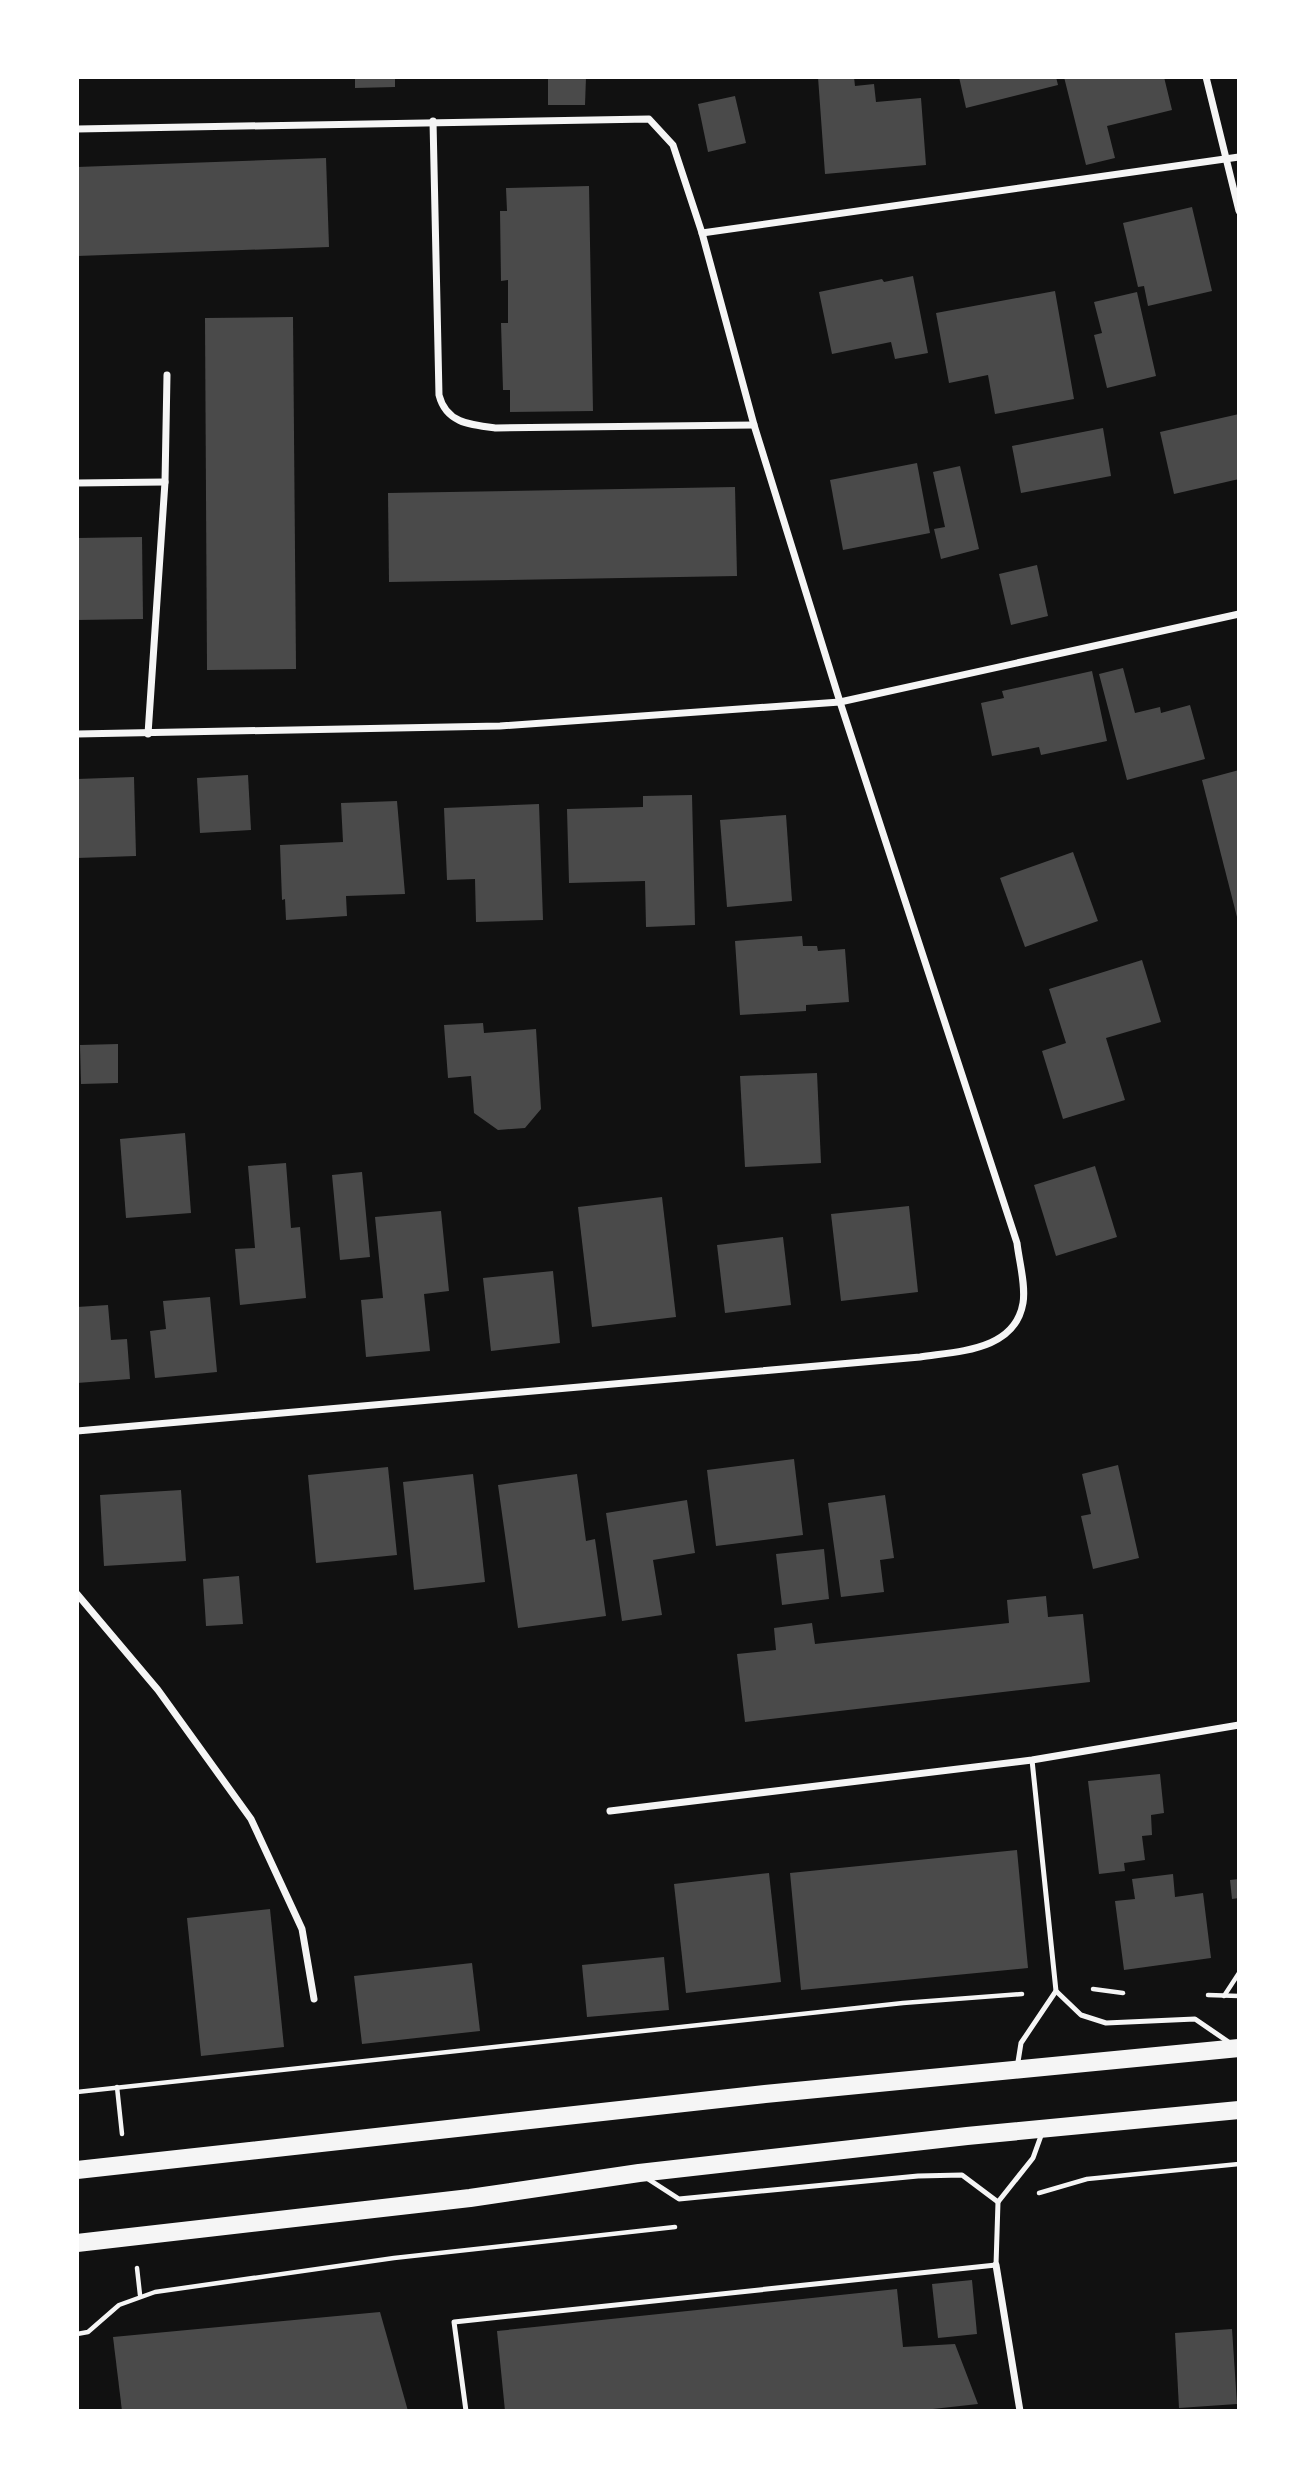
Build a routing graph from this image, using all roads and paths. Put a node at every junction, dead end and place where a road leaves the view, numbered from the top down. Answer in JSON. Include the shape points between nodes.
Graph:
{"nodes":[{"id":1,"x":1206,"y":77,"type":"edge"},
{"id":2,"x":433,"y":121,"type":"junction"},
{"id":3,"x":77,"y":129,"type":"edge"},
{"id":4,"x":1239,"y":157,"type":"edge"},
{"id":5,"x":1227,"y":159,"type":"junction"},
{"id":6,"x":1239,"y":211,"type":"edge"},
{"id":7,"x":702,"y":233,"type":"junction"},
{"id":8,"x":167,"y":375,"type":"dead end"},
{"id":9,"x":754,"y":425,"type":"junction"},
{"id":10,"x":165,"y":482,"type":"junction"},
{"id":11,"x":77,"y":483,"type":"edge"},
{"id":12,"x":1239,"y":614,"type":"edge"},
{"id":13,"x":840,"y":702,"type":"junction"},
{"id":14,"x":77,"y":734,"type":"edge"},
{"id":15,"x":148,"y":734,"type":"junction"},
{"id":16,"x":77,"y":1431,"type":"edge"},
{"id":17,"x":77,"y":1594,"type":"edge"},
{"id":18,"x":1239,"y":1725,"type":"edge"},
{"id":19,"x":1032,"y":1760,"type":"junction"},
{"id":20,"x":610,"y":1811,"type":"dead end"},
{"id":21,"x":1239,"y":1973,"type":"edge"},
{"id":22,"x":1056,"y":1991,"type":"junction"},
{"id":23,"x":1031,"y":1993,"type":"dead end"},
{"id":24,"x":1224,"y":1997,"type":"dead end"},
{"id":25,"x":314,"y":1999,"type":"dead end"},
{"id":26,"x":1238,"y":2048,"type":"edge"},
{"id":27,"x":1017,"y":2070,"type":"junction"},
{"id":28,"x":117,"y":2087,"type":"junction"},
{"id":29,"x":77,"y":2092,"type":"edge"},
{"id":30,"x":1239,"y":2110,"type":"edge"},
{"id":31,"x":1044,"y":2128,"type":"junction"},
{"id":32,"x":121,"y":2129,"type":"dead end"},
{"id":33,"x":1239,"y":2164,"type":"edge"},
{"id":34,"x":77,"y":2170,"type":"edge"},
{"id":35,"x":639,"y":2174,"type":"junction"},
{"id":36,"x":998,"y":2202,"type":"junction"},
{"id":37,"x":681,"y":2226,"type":"dead end"},
{"id":38,"x":77,"y":2244,"type":"edge"},
{"id":39,"x":996,"y":2265,"type":"junction"},
{"id":40,"x":137,"y":2267,"type":"dead end"},
{"id":41,"x":140,"y":2295,"type":"junction"},
{"id":42,"x":77,"y":2334,"type":"edge"},
{"id":43,"x":466,"y":2411,"type":"edge"},
{"id":44,"x":1020,"y":2411,"type":"edge"}],
"edges":[{"from":1,"to":5,"type":"street"},
{"from":2,"to":3,"type":"street"},
{"from":2,"to":7,"type":"street","via":[[649,119],[673,145]]},
{"from":2,"to":9,"type":"street","via":[[439,395],[449,416],[496,428]]},
{"from":4,"to":5,"type":"street"},
{"from":5,"to":6,"type":"street"},
{"from":5,"to":7,"type":"street"},
{"from":7,"to":9,"type":"street"},
{"from":8,"to":10,"type":"street"},
{"from":9,"to":13,"type":"street"},
{"from":10,"to":11,"type":"street"},
{"from":10,"to":15,"type":"street"},
{"from":12,"to":13,"type":"street"},
{"from":13,"to":15,"type":"street","via":[[500,726]]},
{"from":13,"to":16,"type":"street","via":[[1017,1243],[1023,1303],[1011,1331],[982,1347],[920,1357]]},
{"from":14,"to":15,"type":"street"},
{"from":17,"to":25,"type":"street","via":[[158,1690],[251,1819],[302,1929]]},
{"from":18,"to":19,"type":"street"},
{"from":19,"to":20,"type":"street"},
{"from":19,"to":22,"type":"lane"},
{"from":21,"to":24,"type":"path"},
{"from":22,"to":26,"type":"lane","via":[[1081,2015],[1106,2023],[1195,2019]]},
{"from":22,"to":27,"type":"lane","via":[[1021,2043]]},
{"from":23,"to":28,"type":"path"},
{"from":26,"to":27,"type":"main road"},
{"from":27,"to":34,"type":"main road"},
{"from":28,"to":29,"type":"path"},
{"from":28,"to":32,"type":"path"},
{"from":30,"to":31,"type":"main road"},
{"from":31,"to":35,"type":"main road"},
{"from":31,"to":36,"type":"lane","via":[[1033,2158]]},
{"from":33,"to":36,"type":"path","via":[[1087,2179]]},
{"from":35,"to":36,"type":"lane","via":[[679,2199],[962,2175]]},
{"from":35,"to":38,"type":"main road"},
{"from":36,"to":39,"type":"lane"},
{"from":37,"to":41,"type":"path","via":[[394,2258]]},
{"from":39,"to":43,"type":"lane","via":[[454,2322]]},
{"from":39,"to":44,"type":"street"},
{"from":40,"to":41,"type":"path"},
{"from":41,"to":42,"type":"path","via":[[119,2305],[88,2332]]}]}
